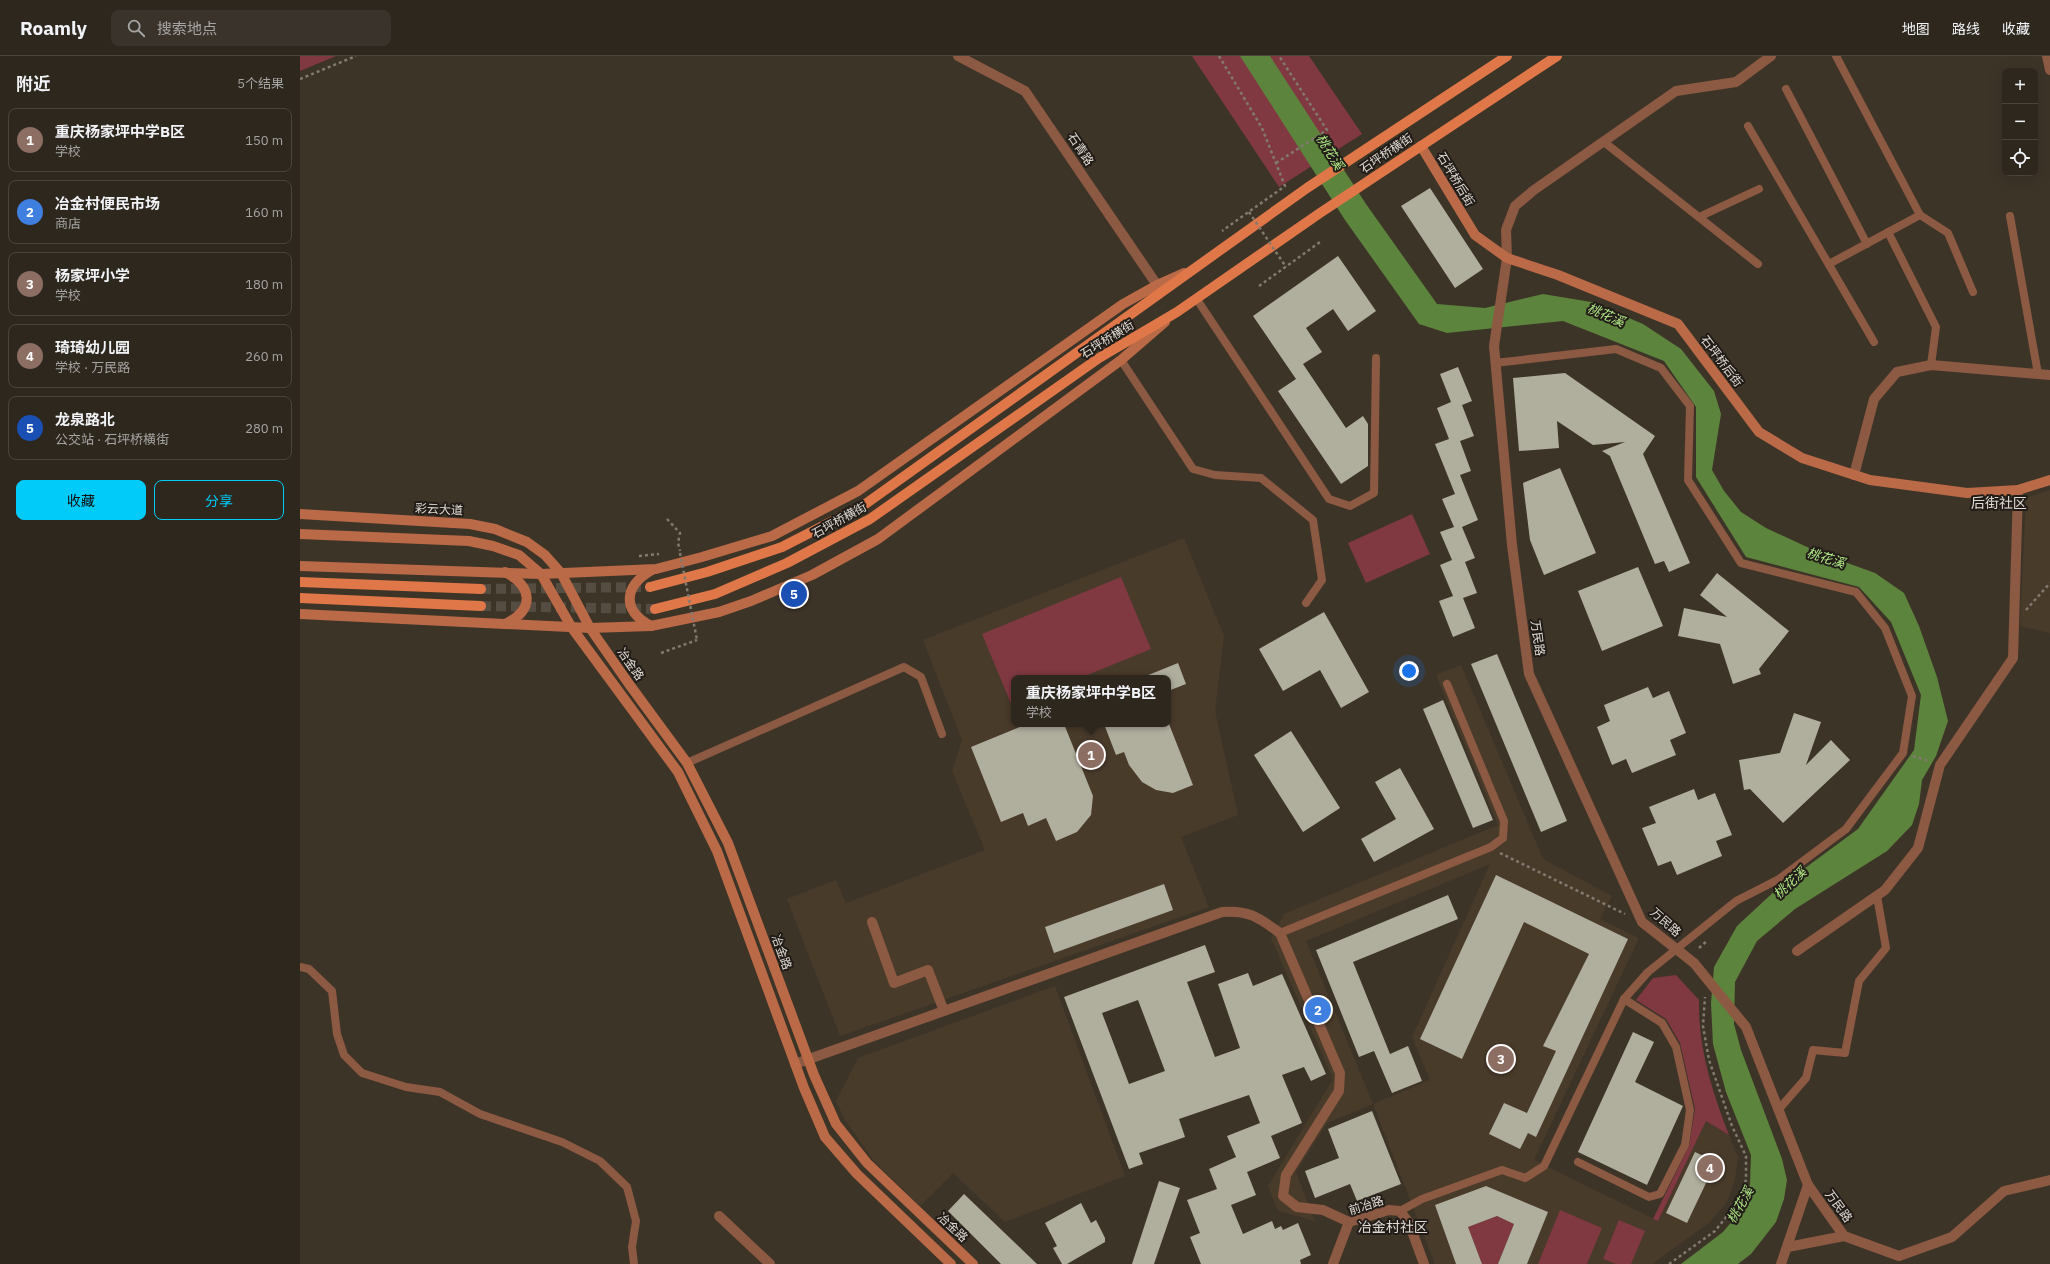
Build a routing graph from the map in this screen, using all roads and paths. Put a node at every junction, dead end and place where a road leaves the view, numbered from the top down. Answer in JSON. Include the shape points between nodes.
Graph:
{"nodes":[{"id":1,"x":356,"y":56,"type":"edge"},
{"id":2,"x":958,"y":56,"type":"edge"},
{"id":3,"x":1219,"y":56,"type":"edge"},
{"id":4,"x":1279,"y":56,"type":"edge"},
{"id":5,"x":1507,"y":56,"type":"edge"},
{"id":6,"x":1557,"y":56,"type":"edge"},
{"id":7,"x":1771,"y":56,"type":"edge"},
{"id":8,"x":1836,"y":56,"type":"edge"},
{"id":9,"x":2047,"y":56,"type":"edge"},
{"id":10,"x":2050,"y":70,"type":"edge"},
{"id":11,"x":300,"y":79,"type":"edge"},
{"id":12,"x":1786,"y":89,"type":"dead end"},
{"id":13,"x":1748,"y":126,"type":"dead end"},
{"id":14,"x":1604,"y":142,"type":"junction"},
{"id":15,"x":1421,"y":146,"type":"junction"},
{"id":16,"x":1276,"y":163,"type":"junction"},
{"id":17,"x":1759,"y":190,"type":"dead end"},
{"id":18,"x":1249,"y":212,"type":"junction"},
{"id":19,"x":1920,"y":215,"type":"junction"},
{"id":20,"x":2010,"y":216,"type":"dead end"},
{"id":21,"x":1698,"y":217,"type":"junction"},
{"id":22,"x":1222,"y":231,"type":"dead end"},
{"id":23,"x":1888,"y":232,"type":"junction"},
{"id":24,"x":1320,"y":242,"type":"dead end"},
{"id":25,"x":1867,"y":244,"type":"junction"},
{"id":26,"x":1506,"y":262,"type":"junction"},
{"id":27,"x":1758,"y":264,"type":"dead end"},
{"id":28,"x":1828,"y":264,"type":"junction"},
{"id":29,"x":1286,"y":267,"type":"junction"},
{"id":30,"x":1195,"y":268,"type":"junction"},
{"id":31,"x":1157,"y":285,"type":"junction"},
{"id":32,"x":1259,"y":286,"type":"dead end"},
{"id":33,"x":1973,"y":292,"type":"dead end"},
{"id":34,"x":1196,"y":298,"type":"junction"},
{"id":35,"x":1177,"y":312,"type":"junction"},
{"id":36,"x":1874,"y":342,"type":"dead end"},
{"id":37,"x":1376,"y":358,"type":"dead end"},
{"id":38,"x":1121,"y":360,"type":"junction"},
{"id":39,"x":1495,"y":362,"type":"junction"},
{"id":40,"x":1931,"y":365,"type":"junction"},
{"id":41,"x":2038,"y":374,"type":"junction"},
{"id":42,"x":2050,"y":375,"type":"edge"},
{"id":43,"x":1854,"y":475,"type":"junction"},
{"id":44,"x":2050,"y":480,"type":"edge"},
{"id":45,"x":2018,"y":490,"type":"junction"},
{"id":46,"x":300,"y":514,"type":"edge"},
{"id":47,"x":667,"y":520,"type":"dead end"},
{"id":48,"x":300,"y":534,"type":"edge"},
{"id":49,"x":300,"y":566,"type":"edge"},
{"id":50,"x":656,"y":568,"type":"junction"},
{"id":51,"x":505,"y":572,"type":"junction"},
{"id":52,"x":562,"y":573,"type":"junction"},
{"id":53,"x":541,"y":574,"type":"junction"},
{"id":54,"x":300,"y":582,"type":"edge"},
{"id":55,"x":2050,"y":583,"type":"edge"},
{"id":56,"x":650,"y":587,"type":"tunnel mouth"},
{"id":57,"x":481,"y":589,"type":"tunnel mouth"},
{"id":58,"x":300,"y":598,"type":"edge"},
{"id":59,"x":1306,"y":603,"type":"dead end"},
{"id":60,"x":481,"y":606,"type":"tunnel mouth"},
{"id":61,"x":655,"y":609,"type":"tunnel mouth"},
{"id":62,"x":300,"y":614,"type":"edge"},
{"id":63,"x":507,"y":623,"type":"junction"},
{"id":64,"x":2014,"y":623,"type":"junction"},
{"id":65,"x":651,"y":626,"type":"junction"},
{"id":66,"x":572,"y":628,"type":"junction"},
{"id":67,"x":590,"y":628,"type":"junction"},
{"id":68,"x":661,"y":653,"type":"dead end"},
{"id":69,"x":1447,"y":684,"type":"dead end"},
{"id":70,"x":942,"y":734,"type":"dead end"},
{"id":71,"x":1903,"y":753,"type":"junction"},
{"id":72,"x":687,"y":762,"type":"junction"},
{"id":73,"x":1940,"y":765,"type":"junction"},
{"id":74,"x":1491,"y":847,"type":"junction"},
{"id":75,"x":1877,"y":896,"type":"junction"},
{"id":76,"x":1614,"y":910,"type":"dead end"},
{"id":77,"x":872,"y":922,"type":"dead end"},
{"id":78,"x":1280,"y":934,"type":"junction"},
{"id":79,"x":1678,"y":950,"type":"junction"},
{"id":80,"x":1797,"y":951,"type":"dead end"},
{"id":81,"x":300,"y":967,"type":"edge"},
{"id":82,"x":1700,"y":992,"type":"dead end"},
{"id":83,"x":1624,"y":999,"type":"junction"},
{"id":84,"x":944,"y":1011,"type":"junction"},
{"id":85,"x":808,"y":1059,"type":"junction"},
{"id":86,"x":795,"y":1064,"type":"junction"},
{"id":87,"x":1779,"y":1109,"type":"junction"},
{"id":88,"x":1578,"y":1162,"type":"dead end"},
{"id":89,"x":2050,"y":1180,"type":"edge"},
{"id":90,"x":1808,"y":1185,"type":"junction"},
{"id":91,"x":1400,"y":1212,"type":"junction"},
{"id":92,"x":719,"y":1216,"type":"dead end"},
{"id":93,"x":1349,"y":1222,"type":"junction"},
{"id":94,"x":1844,"y":1236,"type":"junction"},
{"id":95,"x":1788,"y":1247,"type":"junction"},
{"id":96,"x":634,"y":1264,"type":"edge"},
{"id":97,"x":770,"y":1264,"type":"edge"},
{"id":98,"x":951,"y":1264,"type":"edge"},
{"id":99,"x":973,"y":1264,"type":"edge"},
{"id":100,"x":1333,"y":1264,"type":"edge"},
{"id":101,"x":1424,"y":1264,"type":"edge"},
{"id":102,"x":1669,"y":1264,"type":"edge"},
{"id":103,"x":1781,"y":1264,"type":"edge"}],
"edges":[{"from":1,"to":11,"type":"path"},
{"from":2,"to":31,"type":"street","name":"石青路","via":[[1025,91]]},
{"from":3,"to":16,"type":"path","via":[[1262,128]]},
{"from":4,"to":16,"type":"path","via":[[1327,130]]},
{"from":5,"to":30,"type":"main road","name":"石坪桥横街","via":[[1351,156]]},
{"from":6,"to":15,"type":"main road","name":"石坪桥横街"},
{"from":7,"to":14,"type":"street","name":"万民路","via":[[1736,82],[1676,91]]},
{"from":8,"to":19,"type":"lane"},
{"from":9,"to":10,"type":"street"},
{"from":12,"to":25,"type":"lane"},
{"from":13,"to":28,"type":"lane"},
{"from":14,"to":21,"type":"lane"},
{"from":14,"to":26,"type":"street","name":"万民路","via":[[1515,206],[1506,230]]},
{"from":15,"to":26,"type":"street","name":"石坪桥后街","via":[[1475,235]]},
{"from":15,"to":34,"type":"main road","name":"石坪桥横街"},
{"from":16,"to":18,"type":"path","via":[[1285,186]]},
{"from":17,"to":21,"type":"lane"},
{"from":18,"to":22,"type":"path"},
{"from":18,"to":29,"type":"path","bridge":true},
{"from":19,"to":23,"type":"lane"},
{"from":19,"to":33,"type":"lane","via":[[1948,232]]},
{"from":20,"to":41,"type":"lane"},
{"from":21,"to":27,"type":"lane"},
{"from":23,"to":25,"type":"lane"},
{"from":23,"to":40,"type":"lane","via":[[1936,327]]},
{"from":24,"to":29,"type":"path"},
{"from":25,"to":28,"type":"lane"},
{"from":26,"to":39,"type":"street","name":"万民路","via":[[1494,346]]},
{"from":26,"to":43,"type":"street","name":"石坪桥后街","via":[[1558,275],[1678,324],[1759,432],[1802,458]]},
{"from":28,"to":36,"type":"lane"},
{"from":29,"to":32,"type":"path"},
{"from":30,"to":31,"type":"street"},
{"from":30,"to":56,"type":"main road","name":"石坪桥横街","via":[[864,505],[782,547],[708,572]]},
{"from":31,"to":50,"type":"street","via":[[1123,304],[858,491],[772,536]]},
{"from":34,"to":35,"type":"main road","name":"石坪桥横街"},
{"from":34,"to":37,"type":"lane","via":[[1329,499],[1350,506],[1374,493]]},
{"from":35,"to":38,"type":"street"},
{"from":35,"to":61,"type":"main road","name":"石坪桥横街","via":[[1099,358],[870,519],[787,564],[715,594]]},
{"from":38,"to":59,"type":"lane","via":[[1193,469],[1215,475],[1261,478],[1313,520],[1322,580]]},
{"from":38,"to":65,"type":"street","via":[[872,542],[812,575],[751,601],[719,612]]},
{"from":39,"to":71,"type":"lane","via":[[1616,349],[1661,368],[1690,406],[1688,480],[1741,564],[1856,592],[1885,628],[1912,696]]},
{"from":39,"to":79,"type":"street","name":"万民路","via":[[1512,545],[1529,674],[1642,922]]},
{"from":40,"to":41,"type":"street"},
{"from":40,"to":43,"type":"street","via":[[1897,372],[1874,399]]},
{"from":41,"to":42,"type":"street"},
{"from":43,"to":45,"type":"street","name":"石坪桥后街","via":[[1870,480],[1967,493]]},
{"from":44,"to":45,"type":"street","name":"石坪桥后街"},
{"from":45,"to":64,"type":"street"},
{"from":46,"to":52,"type":"street","name":"彩云大道","via":[[470,524],[495,529],[527,542],[545,555]]},
{"from":47,"to":68,"type":"path","bridge":true,"via":[[680,533],[678,543],[697,640]]},
{"from":48,"to":53,"type":"street","via":[[469,541],[519,555]]},
{"from":49,"to":51,"type":"street"},
{"from":50,"to":52,"type":"street"},
{"from":50,"to":65,"type":"street","via":[[642,576],[630,590],[633,611],[640,620]]},
{"from":51,"to":53,"type":"street"},
{"from":51,"to":63,"type":"street","via":[[520,582],[527,601],[526,609],[519,617]]},
{"from":52,"to":53,"type":"street"},
{"from":52,"to":67,"type":"street","name":"彩云大道"},
{"from":53,"to":66,"type":"street"},
{"from":54,"to":57,"type":"main road"},
{"from":55,"to":64,"type":"path"},
{"from":58,"to":60,"type":"main road"},
{"from":62,"to":63,"type":"street"},
{"from":63,"to":66,"type":"street"},
{"from":64,"to":73,"type":"street","via":[[2013,658]]},
{"from":65,"to":67,"type":"street"},
{"from":66,"to":67,"type":"street"},
{"from":66,"to":86,"type":"street","via":[[678,772],[717,851]]},
{"from":67,"to":72,"type":"street","name":"冶金路"},
{"from":69,"to":74,"type":"lane","via":[[1504,822],[1503,838]]},
{"from":70,"to":72,"type":"lane","via":[[921,677],[904,667]]},
{"from":71,"to":73,"type":"path"},
{"from":71,"to":79,"type":"lane","via":[[1846,829],[1778,879],[1736,901]]},
{"from":72,"to":85,"type":"street","name":"冶金路","via":[[728,843]]},
{"from":73,"to":75,"type":"street","via":[[1918,848],[1885,890]]},
{"from":74,"to":76,"type":"path"},
{"from":74,"to":78,"type":"lane"},
{"from":75,"to":80,"type":"street"},
{"from":75,"to":87,"type":"lane","via":[[1886,948],[1859,981],[1845,1053],[1813,1050],[1806,1078]]},
{"from":77,"to":84,"type":"street","via":[[894,983],[928,970]]},
{"from":78,"to":84,"type":"street","via":[[1261,920],[1240,910],[1222,912]]},
{"from":78,"to":93,"type":"street","via":[[1340,1073],[1338,1091],[1286,1175],[1283,1196],[1297,1207],[1323,1210]]},
{"from":79,"to":83,"type":"lane","via":[[1648,972]]},
{"from":79,"to":87,"type":"street","name":"万民路","via":[[1694,963],[1746,1027]]},
{"from":81,"to":96,"type":"lane","via":[[309,969],[332,991],[337,1034],[344,1055],[362,1073],[406,1088],[440,1092],[480,1114],[562,1142],[600,1161],[627,1187],[636,1220],[632,1247]]},
{"from":82,"to":102,"type":"path","via":[[1705,997],[1704,1026],[1709,1060],[1732,1126],[1746,1156],[1746,1180],[1735,1206],[1715,1231]]},
{"from":83,"to":88,"type":"lane","via":[[1662,1023],[1676,1047],[1690,1110],[1685,1145],[1660,1194],[1649,1197]]},
{"from":83,"to":91,"type":"lane","via":[[1544,1166],[1525,1178],[1502,1170],[1422,1199]]},
{"from":84,"to":85,"type":"street"},
{"from":85,"to":86,"type":"street"},
{"from":85,"to":99,"type":"street","name":"冶金路","via":[[836,1124],[867,1163]]},
{"from":86,"to":98,"type":"street","via":[[825,1137],[857,1174]]},
{"from":87,"to":90,"type":"street","name":"万民路"},
{"from":89,"to":94,"type":"street","name":"万民路","via":[[2004,1191],[1952,1237],[1899,1256]]},
{"from":90,"to":94,"type":"street","name":"万民路"},
{"from":90,"to":95,"type":"street"},
{"from":91,"to":93,"type":"street","name":"前冶路","via":[[1389,1210]]},
{"from":91,"to":101,"type":"street","name":"前冶路","via":[[1409,1223]]},
{"from":92,"to":97,"type":"street"},
{"from":93,"to":100,"type":"street","name":"前冶路"},
{"from":94,"to":95,"type":"street"},
{"from":95,"to":103,"type":"street"}]}
